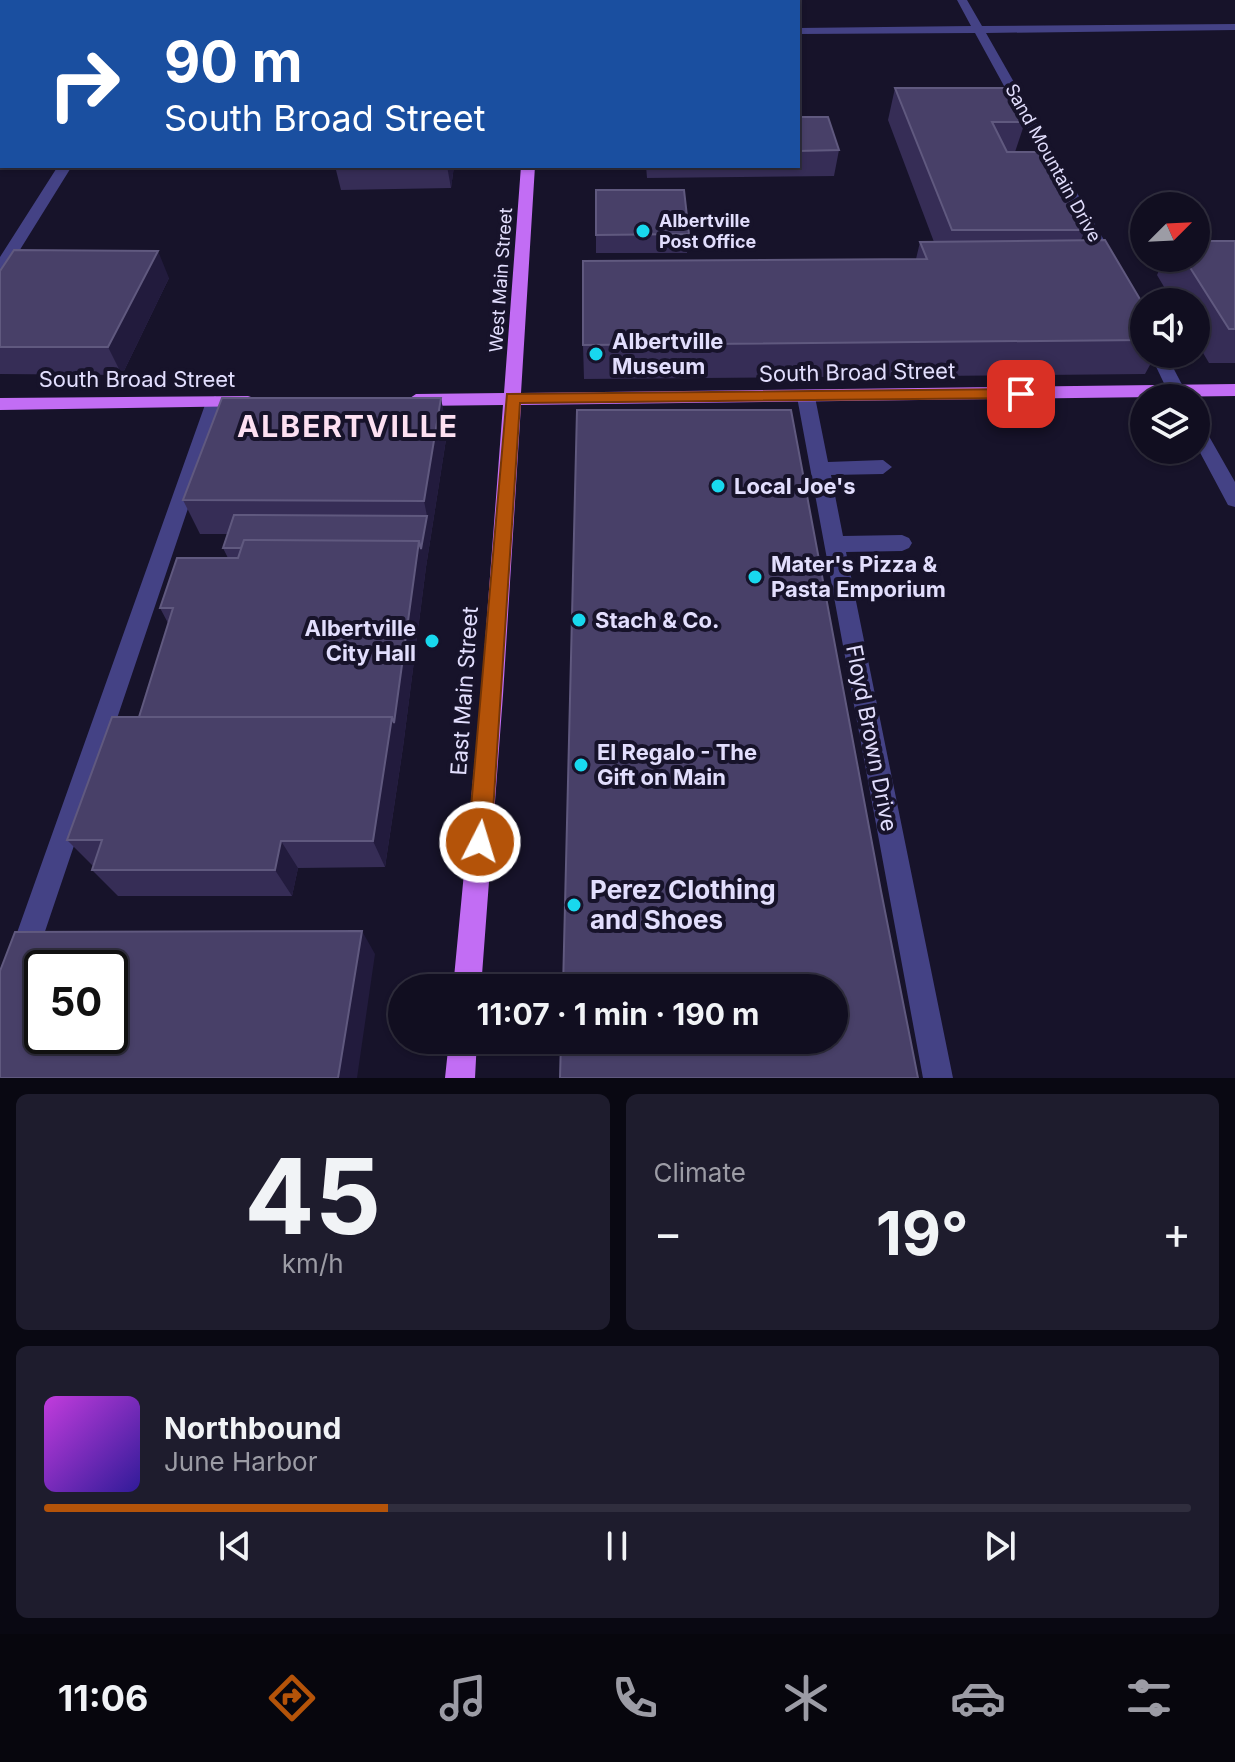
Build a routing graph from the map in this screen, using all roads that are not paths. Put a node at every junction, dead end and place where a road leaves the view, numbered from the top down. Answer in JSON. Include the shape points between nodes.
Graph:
{"nodes":[{"id":1,"x":962,"y":0,"type":"edge"},
{"id":2,"x":1235,"y":27,"type":"edge"},
{"id":3,"x":976,"y":29,"type":"junction"},
{"id":4,"x":800,"y":31,"type":"edge"},
{"id":5,"x":64,"y":168,"type":"edge"},
{"id":6,"x":528,"y":168,"type":"edge"},
{"id":7,"x":0,"y":269,"type":"edge"},
{"id":8,"x":1117,"y":279,"type":"edge"},
{"id":9,"x":1235,"y":390,"type":"edge"},
{"id":10,"x":1210,"y":392,"type":"edge"},
{"id":11,"x":1130,"y":394,"type":"edge"},
{"id":12,"x":512,"y":397,"type":"junction"},
{"id":13,"x":806,"y":397,"type":"junction"},
{"id":14,"x":404,"y":400,"type":"edge"},
{"id":15,"x":215,"y":402,"type":"junction"},
{"id":16,"x":262,"y":402,"type":"edge"},
{"id":17,"x":0,"y":404,"type":"edge"},
{"id":18,"x":1210,"y":454,"type":"edge"},
{"id":19,"x":883,"y":467,"type":"dead end"},
{"id":20,"x":820,"y":469,"type":"junction"},
{"id":21,"x":1235,"y":500,"type":"edge"},
{"id":22,"x":902,"y":543,"type":"dead end"},
{"id":23,"x":834,"y":544,"type":"junction"},
{"id":24,"x":468,"y":974,"type":"edge"},
{"id":25,"x":15,"y":977,"type":"edge"},
{"id":26,"x":462,"y":1054,"type":"edge"},
{"id":27,"x":460,"y":1078,"type":"edge"},
{"id":28,"x":938,"y":1078,"type":"edge"}],
"edges":[{"from":1,"to":3,"type":"street","name":"Sand Mountain Drive"},
{"from":2,"to":3,"type":"street"},
{"from":3,"to":4,"type":"street"},
{"from":3,"to":8,"type":"street","name":"Sand Mountain Drive"},
{"from":5,"to":7,"type":"street"},
{"from":6,"to":12,"type":"main road","name":"West Main Street"},
{"from":9,"to":10,"type":"main road","name":"South Broad Street"},
{"from":11,"to":13,"type":"main road","name":"South Broad Street"},
{"from":12,"to":13,"type":"main road","name":"South Broad Street"},
{"from":12,"to":14,"type":"main road","name":"South Broad Street"},
{"from":12,"to":24,"type":"main road","name":"East Main Street"},
{"from":13,"to":20,"type":"street","name":"Floyd Brown Drive"},
{"from":15,"to":16,"type":"main road","name":"South Broad Street"},
{"from":15,"to":17,"type":"main road","name":"South Broad Street"},
{"from":15,"to":25,"type":"street"},
{"from":18,"to":21,"type":"street"},
{"from":19,"to":20,"type":"street"},
{"from":20,"to":23,"type":"street","name":"Floyd Brown Drive"},
{"from":22,"to":23,"type":"street"},
{"from":23,"to":28,"type":"street","name":"Floyd Brown Drive"},
{"from":26,"to":27,"type":"main road"}]}
